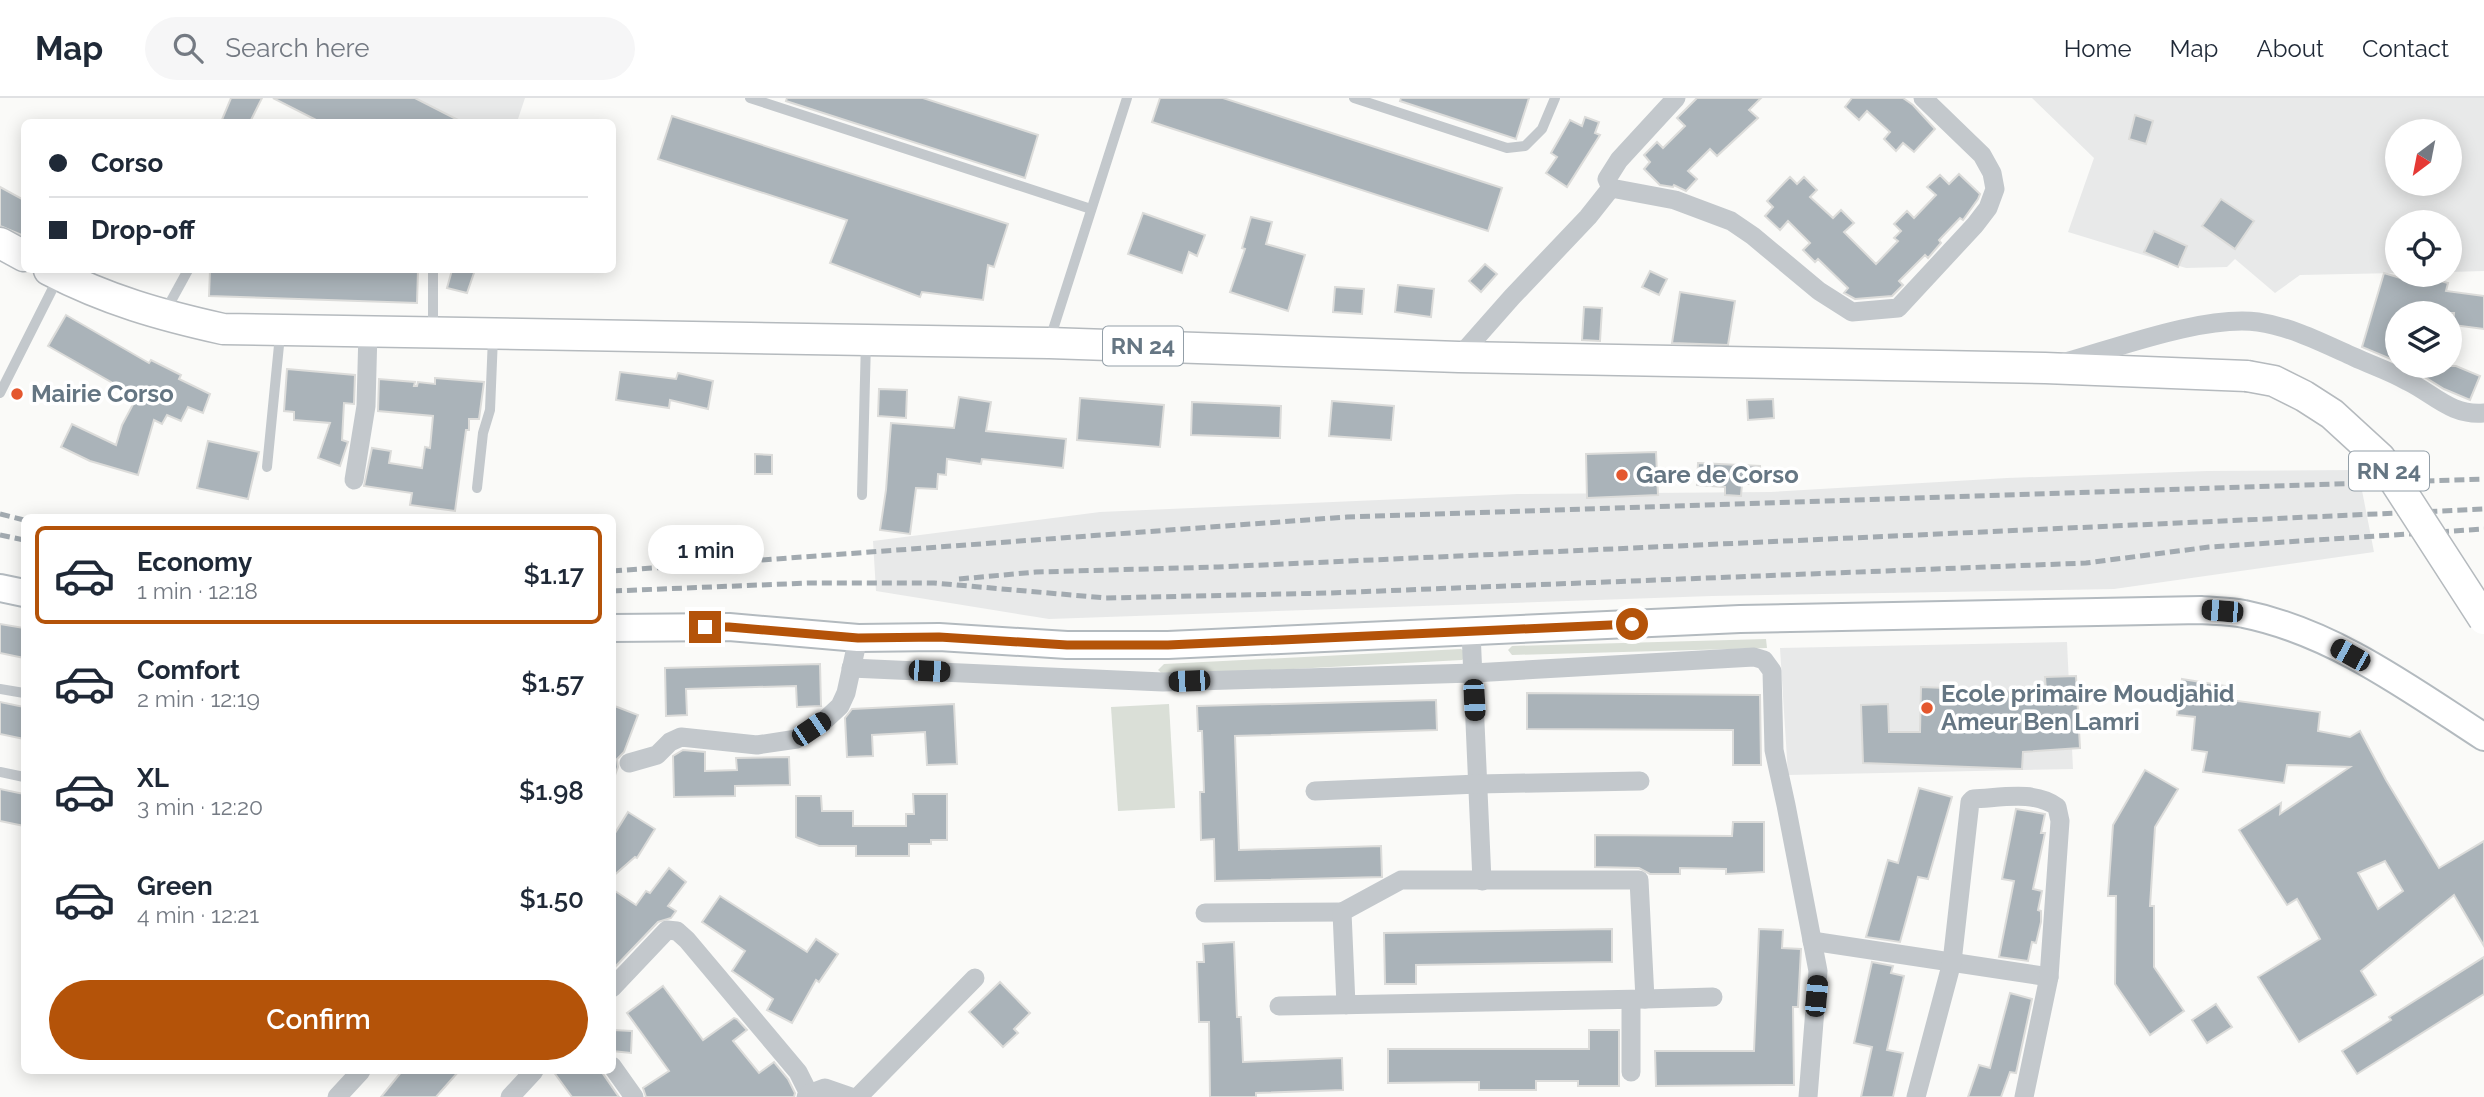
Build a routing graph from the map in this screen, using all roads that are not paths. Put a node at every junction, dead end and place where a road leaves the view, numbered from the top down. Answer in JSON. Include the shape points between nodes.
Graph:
{"nodes":[{"id":1,"x":750,"y":98,"type":"edge"},
{"id":2,"x":1127,"y":98,"type":"edge"},
{"id":3,"x":1354,"y":98,"type":"edge"},
{"id":4,"x":1555,"y":98,"type":"edge"},
{"id":5,"x":1676,"y":98,"type":"edge"},
{"id":6,"x":1923,"y":98,"type":"edge"},
{"id":7,"x":1611,"y":188,"type":"junction"},
{"id":8,"x":1091,"y":209,"type":"junction"},
{"id":9,"x":0,"y":243,"type":"edge"},
{"id":10,"x":21,"y":254,"type":"edge"},
{"id":11,"x":54,"y":273,"type":"edge"},
{"id":12,"x":56,"y":273,"type":"edge"},
{"id":13,"x":186,"y":273,"type":"edge"},
{"id":14,"x":433,"y":273,"type":"edge"},
{"id":15,"x":163,"y":316,"type":"junction"},
{"id":16,"x":281,"y":330,"type":"junction"},
{"id":17,"x":368,"y":331,"type":"junction"},
{"id":18,"x":433,"y":332,"type":"junction"},
{"id":19,"x":493,"y":333,"type":"junction"},
{"id":20,"x":866,"y":340,"type":"junction"},
{"id":21,"x":1049,"y":343,"type":"junction"},
{"id":22,"x":1459,"y":357,"type":"junction"},
{"id":23,"x":2045,"y":368,"type":"junction"},
{"id":24,"x":0,"y":393,"type":"edge"},
{"id":25,"x":2484,"y":413,"type":"edge"},
{"id":26,"x":267,"y":467,"type":"dead end"},
{"id":27,"x":354,"y":480,"type":"dead end"},
{"id":28,"x":477,"y":488,"type":"dead end"},
{"id":29,"x":862,"y":495,"type":"dead end"},
{"id":30,"x":0,"y":588,"type":"edge"},
{"id":31,"x":21,"y":592,"type":"edge"},
{"id":32,"x":2484,"y":619,"type":"edge"},
{"id":33,"x":616,"y":628,"type":"edge"},
{"id":34,"x":1471,"y":632,"type":"junction"},
{"id":35,"x":858,"y":638,"type":"junction"},
{"id":36,"x":851,"y":668,"type":"junction"},
{"id":37,"x":1473,"y":673,"type":"junction"},
{"id":38,"x":0,"y":689,"type":"edge"},
{"id":39,"x":21,"y":693,"type":"edge"},
{"id":40,"x":2484,"y":737,"type":"edge"},
{"id":41,"x":629,"y":763,"type":"dead end"},
{"id":42,"x":0,"y":772,"type":"edge"},
{"id":43,"x":21,"y":777,"type":"edge"},
{"id":44,"x":1640,"y":781,"type":"dead end"},
{"id":45,"x":1478,"y":784,"type":"junction"},
{"id":46,"x":1315,"y":792,"type":"dead end"},
{"id":47,"x":1482,"y":881,"type":"junction"},
{"id":48,"x":1342,"y":912,"type":"junction"},
{"id":49,"x":1205,"y":913,"type":"dead end"},
{"id":50,"x":1812,"y":941,"type":"junction"},
{"id":51,"x":1952,"y":962,"type":"junction"},
{"id":52,"x":2049,"y":977,"type":"junction"},
{"id":53,"x":975,"y":978,"type":"dead end"},
{"id":54,"x":616,"y":984,"type":"edge"},
{"id":55,"x":1713,"y":997,"type":"dead end"},
{"id":56,"x":1638,"y":999,"type":"junction"},
{"id":57,"x":1346,"y":1005,"type":"junction"},
{"id":58,"x":1279,"y":1006,"type":"dead end"},
{"id":59,"x":616,"y":1072,"type":"edge"},
{"id":60,"x":1631,"y":1072,"type":"dead end"},
{"id":61,"x":358,"y":1074,"type":"edge"},
{"id":62,"x":531,"y":1074,"type":"edge"},
{"id":63,"x":808,"y":1096,"type":"edge"},
{"id":64,"x":337,"y":1097,"type":"edge"},
{"id":65,"x":510,"y":1097,"type":"edge"},
{"id":66,"x":634,"y":1097,"type":"edge"},
{"id":67,"x":851,"y":1097,"type":"edge"},
{"id":68,"x":858,"y":1097,"type":"edge"},
{"id":69,"x":1808,"y":1097,"type":"edge"},
{"id":70,"x":1916,"y":1097,"type":"edge"},
{"id":71,"x":2024,"y":1097,"type":"edge"}],
"edges":[{"from":1,"to":8,"type":"lane"},
{"from":2,"to":8,"type":"lane"},
{"from":3,"to":4,"type":"lane","via":[[1507,148],[1525,146],[1542,129]]},
{"from":5,"to":7,"type":"street","via":[[1619,160],[1607,179]]},
{"from":6,"to":7,"type":"street","via":[[1982,155],[1995,189],[1975,225],[1898,309],[1852,312],[1731,220],[1675,200]]},
{"from":7,"to":22,"type":"street"},
{"from":8,"to":21,"type":"lane"},
{"from":9,"to":10,"type":"main road"},
{"from":11,"to":24,"type":"lane"},
{"from":12,"to":15,"type":"main road","number":"RN 24","via":[[88,290]]},
{"from":13,"to":15,"type":"lane"},
{"from":14,"to":18,"type":"lane"},
{"from":15,"to":16,"type":"main road","number":"RN 24","via":[[223,329]]},
{"from":16,"to":17,"type":"main road","number":"RN 24"},
{"from":16,"to":26,"type":"lane"},
{"from":17,"to":18,"type":"main road","number":"RN 24"},
{"from":17,"to":27,"type":"street","via":[[366,406]]},
{"from":18,"to":19,"type":"main road","number":"RN 24"},
{"from":19,"to":20,"type":"main road","number":"RN 24"},
{"from":19,"to":28,"type":"lane","via":[[490,410]]},
{"from":20,"to":21,"type":"main road","number":"RN 24"},
{"from":20,"to":29,"type":"lane"},
{"from":21,"to":22,"type":"main road","number":"RN 24"},
{"from":22,"to":23,"type":"main road","number":"RN 24"},
{"from":23,"to":25,"type":"street","via":[[2205,324],[2256,322],[2282,327],[2409,381],[2444,405]]},
{"from":23,"to":32,"type":"main road","number":"RN 24","bridge":true,"via":[[2247,376],[2274,381],[2304,396],[2332,414],[2380,458]]},
{"from":30,"to":31,"type":"street"},
{"from":33,"to":35,"type":"street","via":[[729,627]]},
{"from":34,"to":35,"type":"street","via":[[1168,645]]},
{"from":34,"to":37,"type":"street"},
{"from":34,"to":40,"type":"street","via":[[1740,619],[2201,610],[2243,613],[2330,644]]},
{"from":35,"to":36,"type":"street"},
{"from":36,"to":37,"type":"street","via":[[1163,682]]},
{"from":36,"to":41,"type":"street","via":[[840,706],[797,739],[757,745],[681,737],[657,755]]},
{"from":37,"to":45,"type":"street"},
{"from":37,"to":50,"type":"street","via":[[1764,660],[1772,671],[1774,750]]},
{"from":38,"to":39,"type":"lane"},
{"from":42,"to":43,"type":"lane"},
{"from":44,"to":45,"type":"street"},
{"from":45,"to":46,"type":"street"},
{"from":45,"to":47,"type":"street"},
{"from":47,"to":48,"type":"street","via":[[1401,880]]},
{"from":47,"to":56,"type":"street","via":[[1639,880]]},
{"from":48,"to":49,"type":"street"},
{"from":48,"to":57,"type":"street"},
{"from":50,"to":51,"type":"street"},
{"from":50,"to":69,"type":"street","via":[[1818,971]]},
{"from":51,"to":52,"type":"street"},
{"from":51,"to":52,"type":"street","via":[[1970,802],[2033,797],[2057,807],[2060,821]]},
{"from":51,"to":70,"type":"street"},
{"from":52,"to":71,"type":"street"},
{"from":53,"to":68,"type":"street"},
{"from":54,"to":63,"type":"street","via":[[667,930],[677,931],[798,1072]]},
{"from":55,"to":56,"type":"street"},
{"from":56,"to":57,"type":"street"},
{"from":56,"to":60,"type":"street"},
{"from":57,"to":58,"type":"street"},
{"from":59,"to":66,"type":"street"},
{"from":61,"to":64,"type":"street"},
{"from":62,"to":65,"type":"street"},
{"from":63,"to":67,"type":"street","via":[[825,1088]]}]}
